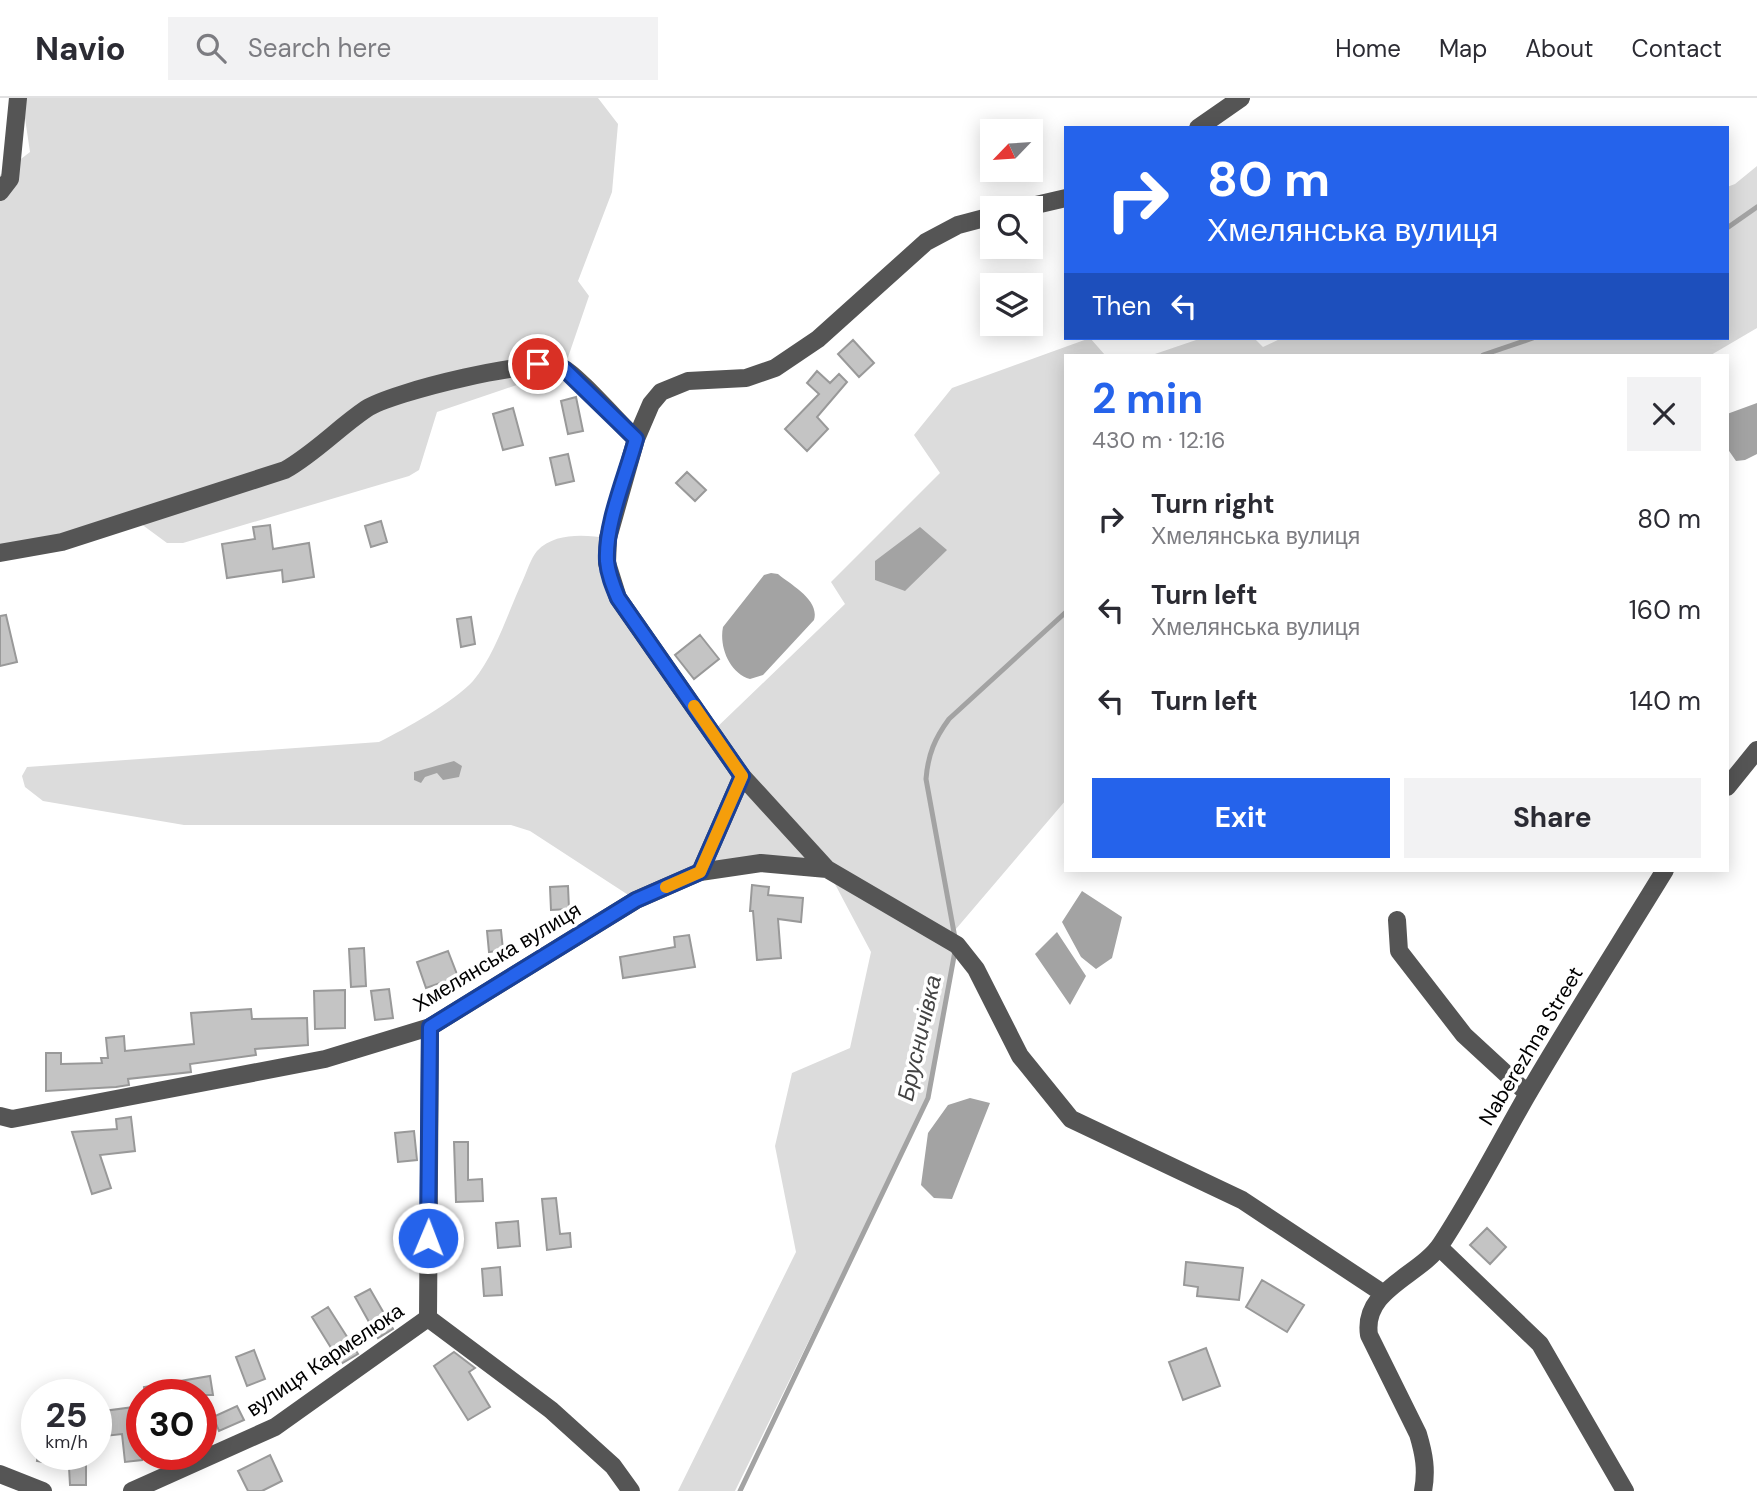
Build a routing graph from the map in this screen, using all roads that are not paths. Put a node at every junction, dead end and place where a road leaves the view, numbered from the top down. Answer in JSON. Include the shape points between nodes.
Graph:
{"nodes":[{"id":1,"x":18,"y":98,"type":"edge"},
{"id":2,"x":1241,"y":98,"type":"edge"},
{"id":3,"x":1201,"y":126,"type":"edge"},
{"id":4,"x":0,"y":192,"type":"edge"},
{"id":5,"x":1064,"y":198,"type":"edge"},
{"id":6,"x":1043,"y":203,"type":"edge"},
{"id":7,"x":980,"y":219,"type":"edge"},
{"id":8,"x":636,"y":439,"type":"junction"},
{"id":9,"x":0,"y":553,"type":"edge"},
{"id":10,"x":1757,"y":750,"type":"edge"},
{"id":11,"x":742,"y":776,"type":"junction"},
{"id":12,"x":1729,"y":785,"type":"edge"},
{"id":13,"x":827,"y":869,"type":"junction"},
{"id":14,"x":700,"y":872,"type":"junction"},
{"id":15,"x":1664,"y":872,"type":"edge"},
{"id":16,"x":1397,"y":920,"type":"dead end"},
{"id":17,"x":430,"y":1027,"type":"junction"},
{"id":18,"x":1528,"y":1094,"type":"junction"},
{"id":19,"x":4,"y":1122,"type":"edge"},
{"id":20,"x":1439,"y":1248,"type":"junction"},
{"id":21,"x":1384,"y":1294,"type":"junction"},
{"id":22,"x":428,"y":1318,"type":"junction"},
{"id":23,"x":0,"y":1474,"type":"edge"},
{"id":24,"x":43,"y":1491,"type":"edge"},
{"id":25,"x":132,"y":1491,"type":"edge"},
{"id":26,"x":631,"y":1491,"type":"edge"},
{"id":27,"x":1423,"y":1491,"type":"edge"},
{"id":28,"x":1625,"y":1491,"type":"edge"}],
"edges":[{"from":1,"to":4,"type":"street","via":[[10,179]]},
{"from":2,"to":3,"type":"street"},
{"from":5,"to":6,"type":"street"},
{"from":7,"to":8,"type":"street","via":[[926,242],[818,339],[775,368],[746,378],[688,381],[661,392]]},
{"from":8,"to":9,"type":"street","via":[[564,369],[538,364],[387,398],[285,470],[62,542]]},
{"from":8,"to":11,"type":"street","via":[[608,538],[611,581],[618,598]]},
{"from":10,"to":12,"type":"street"},
{"from":11,"to":13,"type":"street"},
{"from":11,"to":14,"type":"street"},
{"from":13,"to":14,"type":"street","name":"Хмелянська вулиця","via":[[761,863]]},
{"from":13,"to":21,"type":"street","via":[[957,945],[976,970],[1020,1056],[1071,1119],[1242,1200]]},
{"from":14,"to":17,"type":"street","name":"Хмелянська вулиця","via":[[636,900]]},
{"from":15,"to":18,"type":"street","name":"Naberezhna Street"},
{"from":16,"to":18,"type":"street","via":[[1399,951],[1464,1035]]},
{"from":17,"to":19,"type":"street","name":"Хмелянська вулиця","via":[[325,1059]]},
{"from":17,"to":22,"type":"street"},
{"from":18,"to":20,"type":"street","name":"Naberezhna Street"},
{"from":20,"to":21,"type":"street"},
{"from":20,"to":28,"type":"street","via":[[1540,1344]]},
{"from":21,"to":27,"type":"street","via":[[1370,1312],[1369,1335],[1418,1434],[1425,1461]]},
{"from":22,"to":25,"type":"street","name":"вулиця Кармелюка","via":[[275,1427]]},
{"from":22,"to":26,"type":"street","via":[[551,1410],[612,1466]]},
{"from":23,"to":24,"type":"street"}]}
